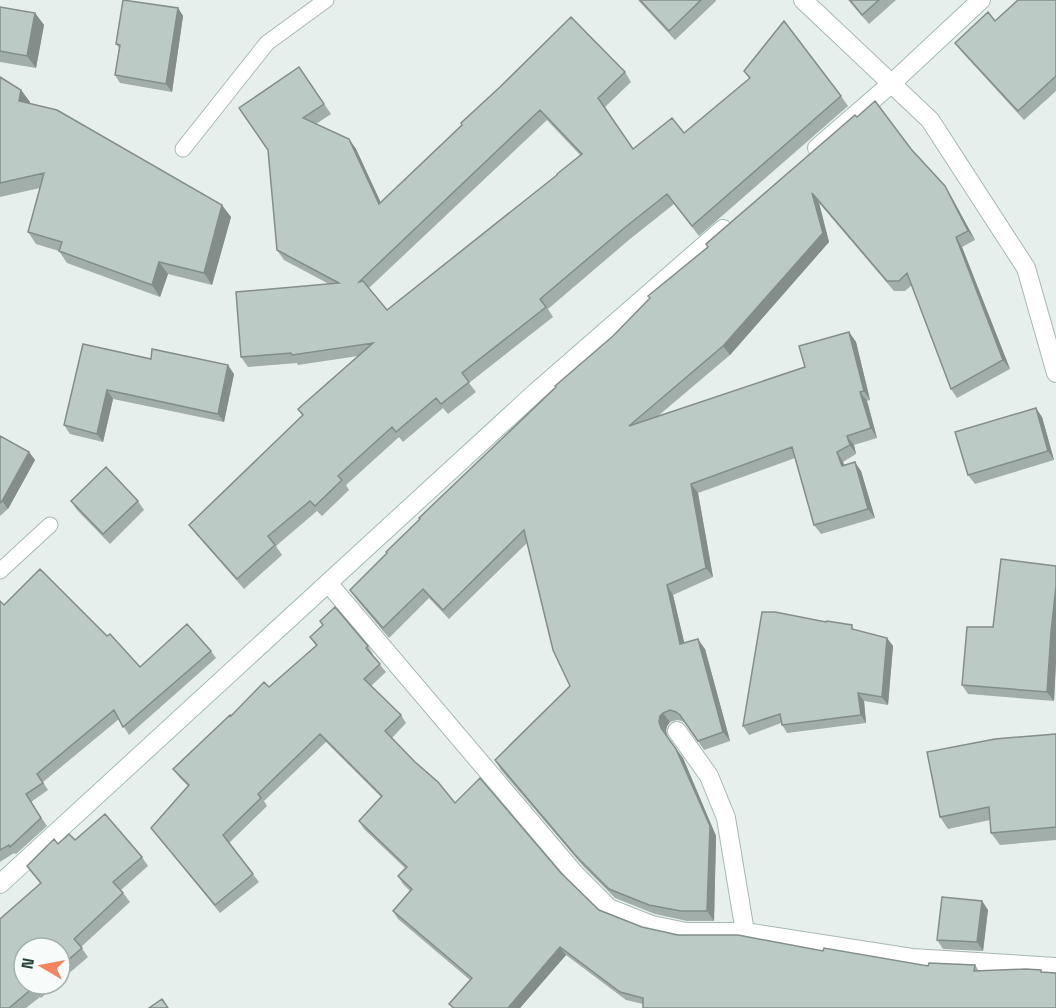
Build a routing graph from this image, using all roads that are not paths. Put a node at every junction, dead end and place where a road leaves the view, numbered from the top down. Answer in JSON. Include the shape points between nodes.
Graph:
{"nodes":[{"id":1,"x":326,"y":0,"type":"edge"},
{"id":2,"x":803,"y":0,"type":"edge"},
{"id":3,"x":981,"y":0,"type":"edge"},
{"id":4,"x":892,"y":83,"type":"junction"},
{"id":5,"x":183,"y":149,"type":"dead end"},
{"id":6,"x":803,"y":160,"type":"edge"},
{"id":7,"x":732,"y":222,"type":"edge"},
{"id":8,"x":1056,"y":373,"type":"edge"},
{"id":9,"x":50,"y":525,"type":"dead end"},
{"id":10,"x":0,"y":571,"type":"edge"},
{"id":11,"x":328,"y":583,"type":"junction"},
{"id":12,"x":677,"y":731,"type":"edge"},
{"id":13,"x":0,"y":884,"type":"edge"},
{"id":14,"x":745,"y":932,"type":"junction"},
{"id":15,"x":1056,"y":967,"type":"edge"}],
"edges":[{"from":1,"to":5,"type":"lane","via":[[267,43]]},
{"from":2,"to":4,"type":"street"},
{"from":3,"to":4,"type":"street"},
{"from":4,"to":6,"type":"street"},
{"from":4,"to":8,"type":"street","via":[[930,120],[1026,268]]},
{"from":7,"to":11,"type":"street","via":[[536,392]]},
{"from":9,"to":10,"type":"lane"},
{"from":11,"to":13,"type":"street"},
{"from":11,"to":14,"type":"street","via":[[575,874],[609,908],[652,925],[686,932]]},
{"from":12,"to":14,"type":"street","via":[[709,776],[726,818]]},
{"from":14,"to":15,"type":"street","via":[[912,958]]}]}
